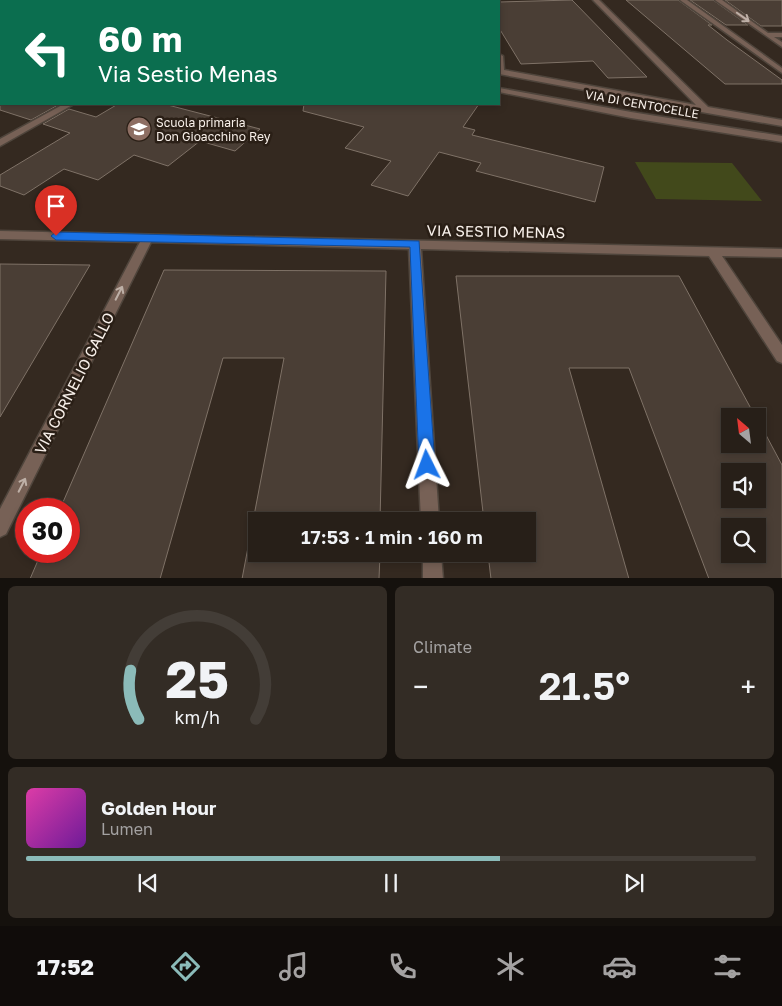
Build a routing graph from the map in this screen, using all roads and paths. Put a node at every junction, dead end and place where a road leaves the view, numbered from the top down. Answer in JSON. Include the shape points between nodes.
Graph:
{"nodes":[{"id":1,"x":596,"y":0,"type":"edge"},
{"id":2,"x":683,"y":0,"type":"edge"},
{"id":3,"x":718,"y":0,"type":"edge"},
{"id":4,"x":767,"y":35,"type":"junction"},
{"id":5,"x":782,"y":35,"type":"edge"},
{"id":6,"x":782,"y":45,"type":"edge"},
{"id":7,"x":782,"y":71,"type":"edge"},
{"id":8,"x":500,"y":72,"type":"edge"},
{"id":9,"x":500,"y":90,"type":"edge"},
{"id":10,"x":68,"y":105,"type":"edge"},
{"id":11,"x":707,"y":111,"type":"junction"},
{"id":12,"x":782,"y":123,"type":"edge"},
{"id":13,"x":782,"y":139,"type":"edge"},
{"id":14,"x":0,"y":143,"type":"edge"},
{"id":15,"x":0,"y":235,"type":"edge"},
{"id":16,"x":148,"y":238,"type":"junction"},
{"id":17,"x":415,"y":244,"type":"junction"},
{"id":18,"x":713,"y":252,"type":"junction"},
{"id":19,"x":782,"y":253,"type":"edge"},
{"id":20,"x":782,"y":357,"type":"edge"},
{"id":21,"x":430,"y":512,"type":"edge"},
{"id":22,"x":0,"y":528,"type":"edge"},
{"id":23,"x":432,"y":562,"type":"edge"},
{"id":24,"x":433,"y":578,"type":"edge"}],
"edges":[{"from":1,"to":11,"type":"street"},
{"from":2,"to":7,"type":"street"},
{"from":3,"to":4,"type":"street","one_way":true},
{"from":4,"to":5,"type":"street"},
{"from":4,"to":6,"type":"street"},
{"from":8,"to":11,"type":"street"},
{"from":9,"to":13,"type":"street","name":"VIA DI CENTOCELLE"},
{"from":10,"to":14,"type":"street"},
{"from":11,"to":12,"type":"street"},
{"from":15,"to":16,"type":"street","name":"VIA SESTIO MENAS"},
{"from":16,"to":17,"type":"street","name":"VIA SESTIO MENAS"},
{"from":22,"to":16,"type":"street","name":"VIA CORNELIO GALLO","one_way":true},
{"from":17,"to":18,"type":"street","name":"VIA SESTIO MENAS"},
{"from":17,"to":21,"type":"street"},
{"from":18,"to":19,"type":"street","name":"VIA SESTIO MENAS"},
{"from":18,"to":20,"type":"street"},
{"from":23,"to":24,"type":"street"}]}
